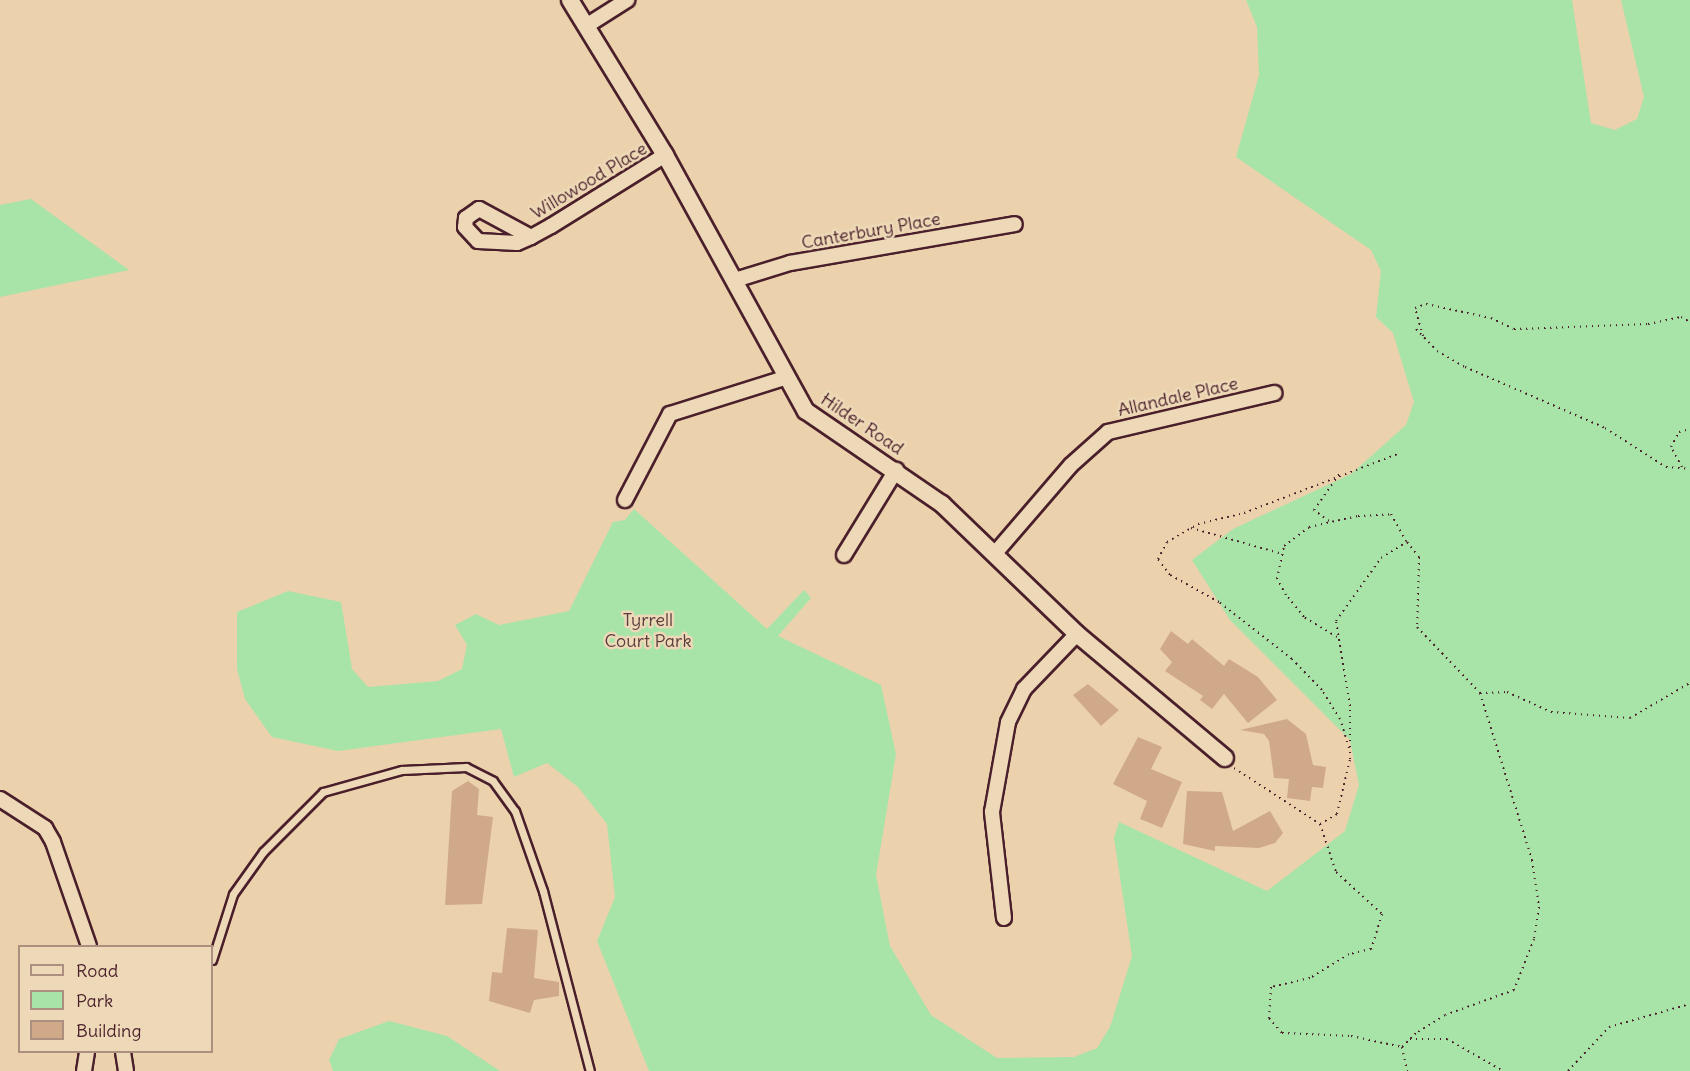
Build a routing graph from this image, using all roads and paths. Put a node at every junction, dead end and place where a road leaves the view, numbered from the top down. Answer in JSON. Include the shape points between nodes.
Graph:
{"nodes":[{"id":1,"x":570,"y":0,"type":"edge"},
{"id":2,"x":627,"y":0,"type":"edge"},
{"id":3,"x":586,"y":26,"type":"junction"},
{"id":4,"x":665,"y":155,"type":"junction"},
{"id":5,"x":1015,"y":224,"type":"dead end"},
{"id":6,"x":531,"y":237,"type":"dead end"},
{"id":7,"x":735,"y":280,"type":"junction"},
{"id":8,"x":1690,"y":322,"type":"edge"},
{"id":9,"x":1416,"y":329,"type":"dead end"},
{"id":10,"x":1423,"y":336,"type":"junction"},
{"id":11,"x":784,"y":378,"type":"junction"},
{"id":12,"x":1274,"y":393,"type":"dead end"},
{"id":13,"x":1690,"y":429,"type":"edge"},
{"id":14,"x":1400,"y":453,"type":"dead end"},
{"id":15,"x":1682,"y":468,"type":"junction"},
{"id":16,"x":1690,"y":469,"type":"edge"},
{"id":17,"x":896,"y":470,"type":"junction"},
{"id":18,"x":1340,"y":473,"type":"junction"},
{"id":19,"x":625,"y":500,"type":"dead end"},
{"id":20,"x":1330,"y":522,"type":"junction"},
{"id":21,"x":1191,"y":528,"type":"junction"},
{"id":22,"x":1407,"y":542,"type":"junction"},
{"id":23,"x":997,"y":551,"type":"junction"},
{"id":24,"x":1283,"y":554,"type":"junction"},
{"id":25,"x":844,"y":555,"type":"dead end"},
{"id":26,"x":1077,"y":634,"type":"junction"},
{"id":27,"x":1337,"y":637,"type":"junction"},
{"id":28,"x":1690,"y":683,"type":"edge"},
{"id":29,"x":1480,"y":693,"type":"junction"},
{"id":30,"x":1350,"y":750,"type":"junction"},
{"id":31,"x":1225,"y":758,"type":"joint"},
{"id":32,"x":0,"y":799,"type":"edge"},
{"id":33,"x":1320,"y":824,"type":"junction"},
{"id":34,"x":1004,"y":918,"type":"dead end"},
{"id":35,"x":89,"y":945,"type":"edge"},
{"id":36,"x":213,"y":957,"type":"edge"},
{"id":37,"x":1690,"y":1004,"type":"edge"},
{"id":38,"x":1410,"y":1039,"type":"junction"},
{"id":39,"x":1402,"y":1047,"type":"junction"},
{"id":40,"x":87,"y":1053,"type":"edge"},
{"id":41,"x":123,"y":1053,"type":"edge"},
{"id":42,"x":84,"y":1071,"type":"edge"},
{"id":43,"x":126,"y":1071,"type":"edge"},
{"id":44,"x":590,"y":1071,"type":"edge"},
{"id":45,"x":1407,"y":1071,"type":"edge"},
{"id":46,"x":1503,"y":1071,"type":"edge"},
{"id":47,"x":1568,"y":1071,"type":"edge"}],
"edges":[{"from":1,"to":3,"type":"street","name":"Hilder Road"},
{"from":2,"to":3,"type":"street"},
{"from":3,"to":4,"type":"street","name":"Hilder Road"},
{"from":4,"to":6,"type":"street","name":"Willowood Place"},
{"from":4,"to":7,"type":"street","name":"Hilder Road"},
{"from":5,"to":7,"type":"street","name":"Canterbury Place","via":[[782,264]]},
{"from":7,"to":11,"type":"street","name":"Hilder Road"},
{"from":8,"to":10,"type":"path","via":[[1681,317],[1648,324],[1514,329],[1491,318],[1426,304],[1416,308]]},
{"from":9,"to":10,"type":"path"},
{"from":10,"to":15,"type":"path","via":[[1465,367],[1605,428],[1666,467]]},
{"from":11,"to":17,"type":"street","name":"Hilder Road","via":[[806,411]]},
{"from":11,"to":19,"type":"street","via":[[670,414]]},
{"from":12,"to":23,"type":"street","name":"Allandale Place","via":[[1108,432],[1071,465]]},
{"from":13,"to":15,"type":"path","via":[[1678,432],[1671,447]]},
{"from":14,"to":18,"type":"path"},
{"from":15,"to":16,"type":"path"},
{"from":17,"to":23,"type":"street","name":"Hilder Road"},
{"from":17,"to":25,"type":"street"},
{"from":18,"to":20,"type":"path","via":[[1314,510]]},
{"from":18,"to":21,"type":"path"},
{"from":20,"to":22,"type":"path","via":[[1390,514]]},
{"from":20,"to":24,"type":"path","via":[[1309,527]]},
{"from":21,"to":24,"type":"path"},
{"from":21,"to":30,"type":"path","via":[[1167,542],[1158,559],[1170,575],[1219,602],[1292,659],[1323,690],[1340,718]]},
{"from":22,"to":27,"type":"path","via":[[1376,565],[1336,621]]},
{"from":22,"to":29,"type":"path","via":[[1419,557],[1416,627]]},
{"from":23,"to":26,"type":"street","name":"Hilder Road"},
{"from":24,"to":27,"type":"path","via":[[1277,579],[1286,595],[1304,617]]},
{"from":26,"to":31,"type":"street","name":"Hilder Road"},
{"from":26,"to":34,"type":"street","via":[[1024,689],[1008,722],[992,812]]},
{"from":27,"to":30,"type":"path","via":[[1350,706]]},
{"from":28,"to":29,"type":"path","via":[[1630,718],[1551,712],[1507,692]]},
{"from":29,"to":38,"type":"path","via":[[1532,861],[1539,907],[1534,939],[1514,990],[1445,1015]]},
{"from":30,"to":33,"type":"path","via":[[1337,814]]},
{"from":31,"to":33,"type":"path","via":[[1237,772]]},
{"from":32,"to":35,"type":"street","via":[[45,828]]},
{"from":33,"to":39,"type":"path","via":[[1336,872],[1382,914],[1380,928],[1371,949],[1349,954],[1310,978],[1271,987],[1269,1018],[1282,1033],[1351,1036]]},
{"from":36,"to":44,"type":"lane","via":[[233,894],[262,852],[324,792],[402,770],[466,767],[493,781],[515,811],[543,891]]},
{"from":37,"to":47,"type":"path","via":[[1609,1027]]},
{"from":38,"to":39,"type":"path"},
{"from":38,"to":46,"type":"path","via":[[1447,1039]]},
{"from":39,"to":45,"type":"path"},
{"from":40,"to":42,"type":"street"},
{"from":41,"to":43,"type":"street"}]}
